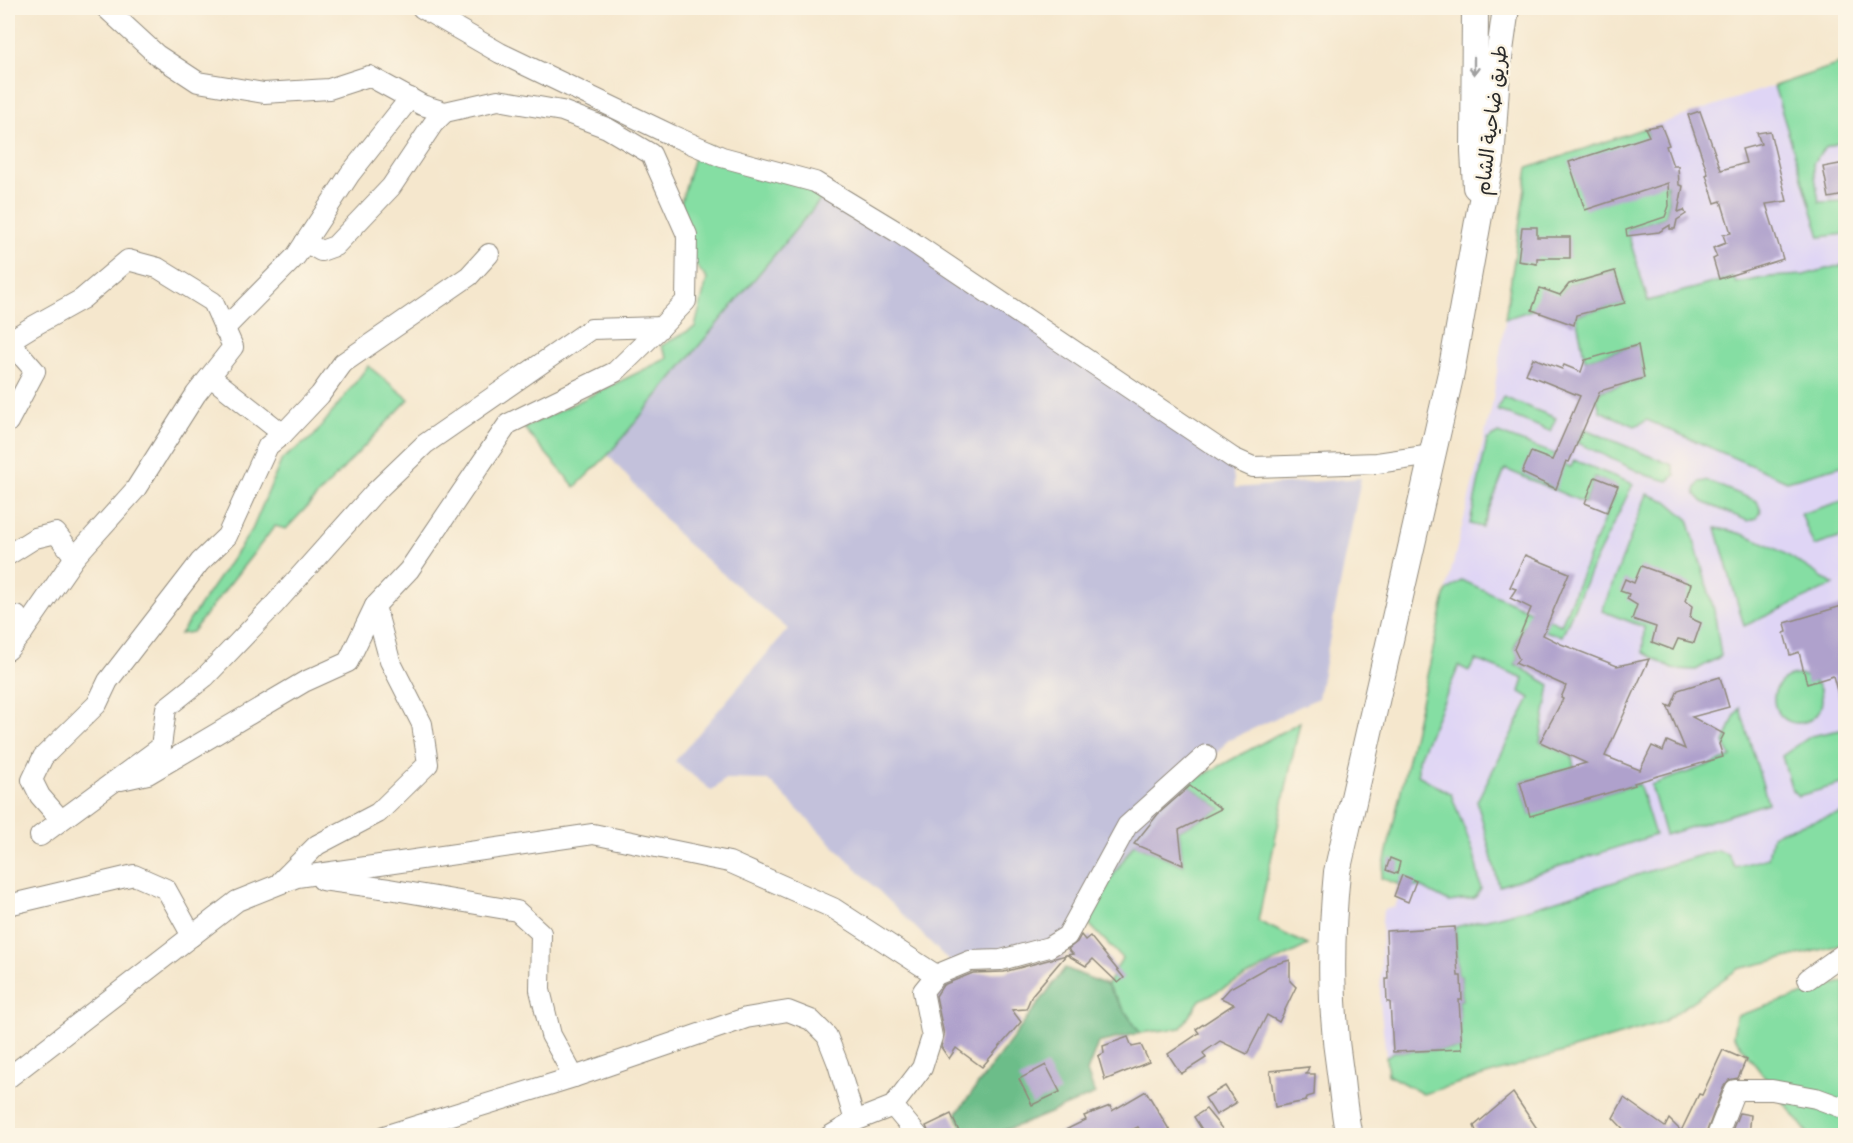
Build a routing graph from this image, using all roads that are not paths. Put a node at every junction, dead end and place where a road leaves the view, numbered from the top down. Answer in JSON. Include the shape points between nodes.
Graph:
{"nodes":[{"id":1,"x":106,"y":8,"type":"edge"},
{"id":2,"x":422,"y":8,"type":"edge"},
{"id":3,"x":1475,"y":8,"type":"edge"},
{"id":4,"x":1506,"y":8,"type":"edge"},
{"id":5,"x":410,"y":98,"type":"junction"},
{"id":6,"x":445,"y":112,"type":"junction"},
{"id":7,"x":1480,"y":210,"type":"junction"},
{"id":8,"x":305,"y":242,"type":"junction"},
{"id":9,"x":489,"y":254,"type":"dead end"},
{"id":10,"x":661,"y":327,"type":"junction"},
{"id":11,"x":224,"y":329,"type":"junction"},
{"id":12,"x":8,"y":341,"type":"edge"},
{"id":13,"x":211,"y":377,"type":"junction"},
{"id":14,"x":8,"y":422,"type":"edge"},
{"id":15,"x":282,"y":434,"type":"junction"},
{"id":16,"x":1432,"y":455,"type":"junction"},
{"id":17,"x":8,"y":555,"type":"edge"},
{"id":18,"x":75,"y":557,"type":"junction"},
{"id":19,"x":375,"y":606,"type":"junction"},
{"id":20,"x":8,"y":619,"type":"edge"},
{"id":21,"x":23,"y":632,"type":"junction"},
{"id":22,"x":8,"y":650,"type":"edge"},
{"id":23,"x":1206,"y":755,"type":"dead end"},
{"id":24,"x":112,"y":782,"type":"junction"},
{"id":25,"x":61,"y":820,"type":"junction"},
{"id":26,"x":40,"y":836,"type":"dead end"},
{"id":27,"x":297,"y":877,"type":"junction"},
{"id":28,"x":277,"y":885,"type":"junction"},
{"id":29,"x":8,"y":905,"type":"edge"},
{"id":30,"x":192,"y":936,"type":"junction"},
{"id":31,"x":1845,"y":952,"type":"edge"},
{"id":32,"x":936,"y":975,"type":"junction"},
{"id":33,"x":1808,"y":980,"type":"dead end"},
{"id":34,"x":574,"y":1077,"type":"junction"},
{"id":35,"x":8,"y":1078,"type":"edge"},
{"id":36,"x":893,"y":1106,"type":"junction"},
{"id":37,"x":1845,"y":1109,"type":"edge"},
{"id":38,"x":855,"y":1121,"type":"junction"},
{"id":39,"x":384,"y":1136,"type":"edge"},
{"id":40,"x":830,"y":1136,"type":"edge"},
{"id":41,"x":918,"y":1136,"type":"edge"},
{"id":42,"x":1349,"y":1136,"type":"edge"},
{"id":43,"x":1717,"y":1136,"type":"edge"}],
"edges":[{"from":1,"to":5,"type":"street","via":[[157,55],[198,82],[264,93],[329,89],[369,76]]},
{"from":2,"to":16,"type":"street","via":[[500,53],[671,135],[722,157],[815,182],[899,233],[1233,458],[1253,467],[1377,463]]},
{"from":3,"to":7,"type":"main road","name":"طريق ضاحية الشام","one_way":true,"via":[[1474,152]]},
{"from":4,"to":7,"type":"main road","name":"طريق ضاحية الشام","via":[[1491,161]]},
{"from":5,"to":6,"type":"street"},
{"from":5,"to":8,"type":"street","via":[[350,174]]},
{"from":6,"to":8,"type":"street","via":[[391,187],[335,246],[321,252]]},
{"from":6,"to":10,"type":"street","via":[[498,100],[562,111],[607,128],[651,154],[687,235],[686,301]]},
{"from":7,"to":16,"type":"main road"},
{"from":8,"to":11,"type":"street"},
{"from":9,"to":15,"type":"street","via":[[470,276],[343,363],[320,396]]},
{"from":10,"to":19,"type":"street","via":[[615,372],[508,424],[409,570]]},
{"from":10,"to":24,"type":"street","via":[[591,329],[425,444],[374,493],[205,677],[166,708],[161,747]]},
{"from":11,"to":12,"type":"street","via":[[213,302],[158,268],[128,260],[82,299]]},
{"from":11,"to":13,"type":"street","via":[[232,347]]},
{"from":12,"to":14,"type":"street","via":[[35,371]]},
{"from":13,"to":15,"type":"street"},
{"from":13,"to":18,"type":"street","via":[[135,490]]},
{"from":15,"to":25,"type":"street","via":[[268,446],[227,536],[200,562],[108,681],[97,704],[43,757],[32,780]]},
{"from":16,"to":42,"type":"main road","via":[[1337,872],[1331,939],[1332,1003]]},
{"from":17,"to":18,"type":"street","via":[[35,538],[56,533]]},
{"from":18,"to":21,"type":"street"},
{"from":19,"to":24,"type":"street","via":[[348,662],[304,682],[148,774]]},
{"from":19,"to":28,"type":"street","via":[[390,661],[422,724],[428,764],[378,813],[317,845]]},
{"from":20,"to":21,"type":"street","via":[[17,616]]},
{"from":21,"to":22,"type":"street"},
{"from":23,"to":32,"type":"street","via":[[1127,826],[1067,936],[1049,947],[1001,960],[970,961]]},
{"from":24,"to":25,"type":"street"},
{"from":25,"to":26,"type":"street"},
{"from":27,"to":28,"type":"street"},
{"from":27,"to":32,"type":"street","via":[[593,834],[729,862],[833,908]]},
{"from":27,"to":34,"type":"street","via":[[517,911],[541,933],[540,990],[551,1035]]},
{"from":28,"to":30,"type":"street","via":[[237,901]]},
{"from":29,"to":30,"type":"street","via":[[134,875],[166,890]]},
{"from":30,"to":35,"type":"street"},
{"from":31,"to":33,"type":"street"},
{"from":32,"to":36,"type":"street","via":[[923,991],[932,1037],[922,1068]]},
{"from":34,"to":38,"type":"street","via":[[746,1018],[788,1011],[811,1020],[827,1036]]},
{"from":34,"to":39,"type":"street"},
{"from":36,"to":38,"type":"street"},
{"from":36,"to":41,"type":"street"},
{"from":37,"to":43,"type":"street","via":[[1816,1098],[1772,1090],[1735,1090]]},
{"from":38,"to":40,"type":"street"}]}
